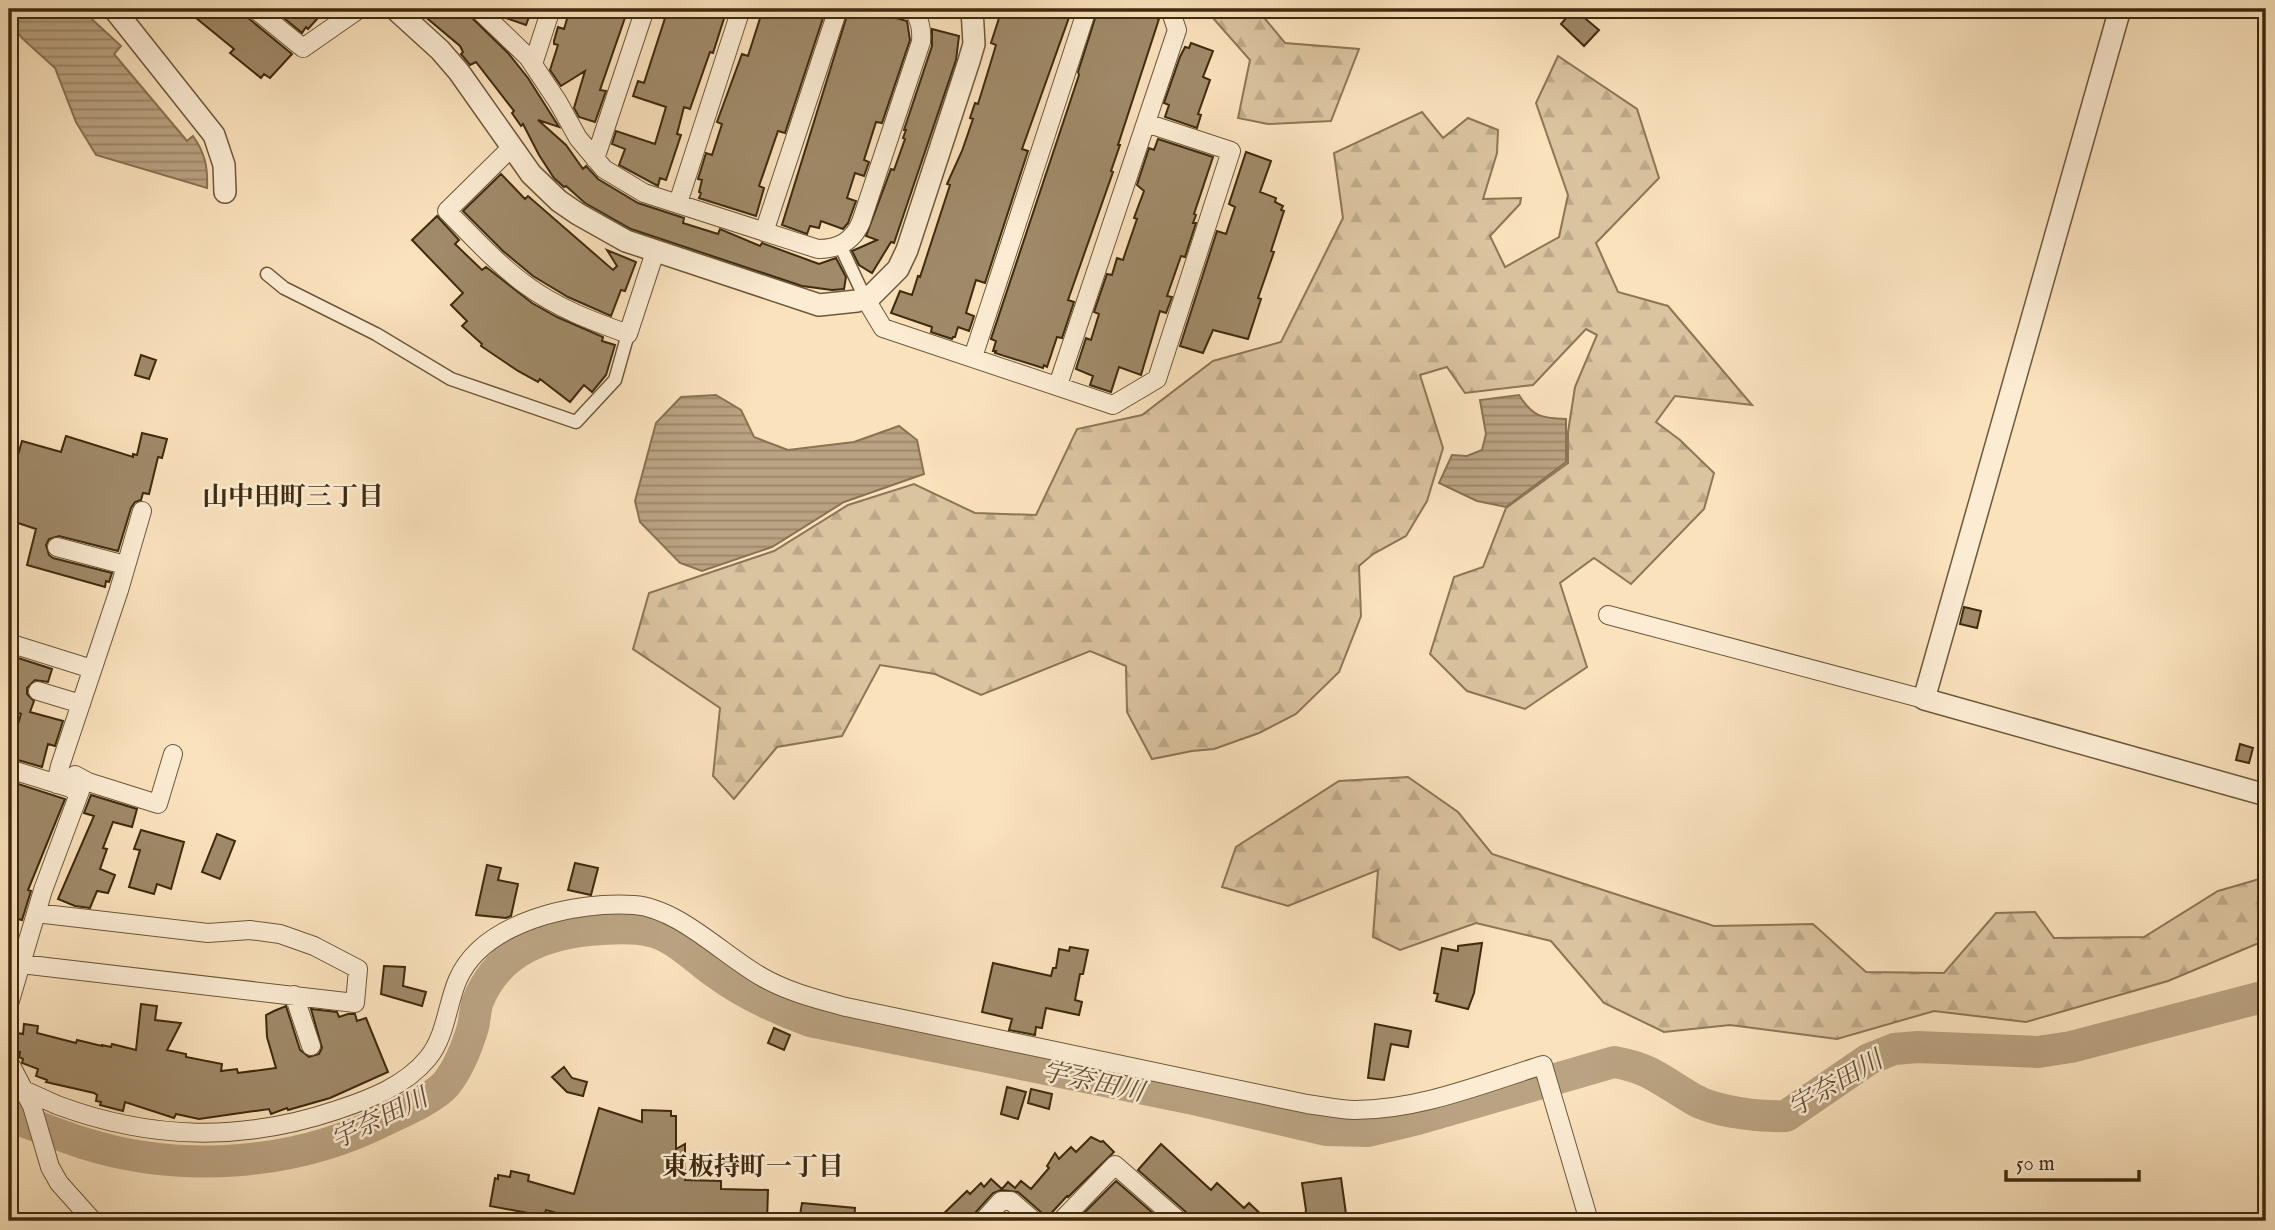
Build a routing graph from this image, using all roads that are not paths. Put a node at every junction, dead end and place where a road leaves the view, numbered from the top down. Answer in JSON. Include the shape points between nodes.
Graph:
{"nodes":[{"id":1,"x":114,"y":9,"type":"edge"},
{"id":2,"x":255,"y":9,"type":"edge"},
{"id":3,"x":359,"y":9,"type":"edge"},
{"id":4,"x":395,"y":9,"type":"edge"},
{"id":5,"x":478,"y":9,"type":"edge"},
{"id":6,"x":551,"y":9,"type":"edge"},
{"id":7,"x":645,"y":9,"type":"edge"},
{"id":8,"x":741,"y":9,"type":"edge"},
{"id":9,"x":838,"y":9,"type":"edge"},
{"id":10,"x":913,"y":9,"type":"edge"},
{"id":11,"x":972,"y":9,"type":"edge"},
{"id":12,"x":1087,"y":9,"type":"edge"},
{"id":13,"x":1170,"y":9,"type":"edge"},
{"id":14,"x":2120,"y":9,"type":"edge"},
{"id":15,"x":533,"y":64,"type":"junction"},
{"id":16,"x":1146,"y":124,"type":"junction"},
{"id":17,"x":511,"y":148,"type":"junction"},
{"id":18,"x":595,"y":159,"type":"junction"},
{"id":19,"x":225,"y":192,"type":"dead end"},
{"id":20,"x":677,"y":204,"type":"junction"},
{"id":21,"x":764,"y":232,"type":"junction"},
{"id":22,"x":840,"y":245,"type":"junction"},
{"id":23,"x":656,"y":251,"type":"junction"},
{"id":24,"x":267,"y":274,"type":"dead end"},
{"id":25,"x":865,"y":298,"type":"junction"},
{"id":26,"x":628,"y":334,"type":"junction"},
{"id":27,"x":973,"y":357,"type":"junction"},
{"id":28,"x":1058,"y":385,"type":"junction"},
{"id":29,"x":142,"y":510,"type":"dead end"},
{"id":30,"x":57,"y":547,"type":"dead end"},
{"id":31,"x":125,"y":565,"type":"junction"},
{"id":32,"x":1608,"y":615,"type":"dead end"},
{"id":33,"x":9,"y":643,"type":"edge"},
{"id":34,"x":92,"y":669,"type":"junction"},
{"id":35,"x":38,"y":691,"type":"dead end"},
{"id":36,"x":1924,"y":699,"type":"junction"},
{"id":37,"x":81,"y":704,"type":"junction"},
{"id":38,"x":173,"y":754,"type":"dead end"},
{"id":39,"x":9,"y":769,"type":"edge"},
{"id":40,"x":63,"y":786,"type":"junction"},
{"id":41,"x":2266,"y":795,"type":"edge"},
{"id":42,"x":36,"y":913,"type":"junction"},
{"id":43,"x":21,"y":964,"type":"junction"},
{"id":44,"x":294,"y":996,"type":"junction"},
{"id":45,"x":9,"y":1004,"type":"edge"},
{"id":46,"x":311,"y":1046,"type":"dead end"},
{"id":47,"x":9,"y":1062,"type":"edge"},
{"id":48,"x":16,"y":1086,"type":"edge"},
{"id":49,"x":93,"y":1221,"type":"edge"},
{"id":50,"x":983,"y":1221,"type":"edge"},
{"id":51,"x":1034,"y":1221,"type":"edge"},
{"id":52,"x":1060,"y":1221,"type":"edge"},
{"id":53,"x":1179,"y":1221,"type":"edge"},
{"id":54,"x":1589,"y":1221,"type":"edge"}],
"edges":[{"from":1,"to":19,"type":"street","via":[[214,135],[224,165]]},
{"from":2,"to":3,"type":"street","via":[[303,48]]},
{"from":4,"to":17,"type":"street","via":[[459,72]]},
{"from":5,"to":15,"type":"street"},
{"from":6,"to":15,"type":"street"},
{"from":7,"to":18,"type":"street"},
{"from":8,"to":20,"type":"street"},
{"from":9,"to":21,"type":"street"},
{"from":10,"to":22,"type":"street","via":[[922,32],[917,54],[862,222],[856,234]]},
{"from":11,"to":25,"type":"street","via":[[974,44],[906,250],[898,269]]},
{"from":12,"to":27,"type":"street"},
{"from":13,"to":16,"type":"street","via":[[1177,30]]},
{"from":14,"to":36,"type":"street"},
{"from":15,"to":18,"type":"street"},
{"from":16,"to":28,"type":"street"},
{"from":16,"to":28,"type":"street","via":[[1231,151],[1157,379],[1113,405]]},
{"from":17,"to":23,"type":"street","via":[[531,174],[569,208],[602,229]]},
{"from":17,"to":26,"type":"street","via":[[447,211],[527,286],[589,320]]},
{"from":18,"to":20,"type":"street","via":[[633,187]]},
{"from":20,"to":21,"type":"street"},
{"from":21,"to":22,"type":"street","via":[[818,249]]},
{"from":22,"to":25,"type":"street"},
{"from":23,"to":25,"type":"street","via":[[819,305]]},
{"from":23,"to":26,"type":"street"},
{"from":24,"to":26,"type":"street","via":[[284,288],[376,334],[451,379],[576,422],[615,380]]},
{"from":25,"to":27,"type":"street","via":[[883,328]]},
{"from":27,"to":28,"type":"street"},
{"from":29,"to":31,"type":"street"},
{"from":30,"to":31,"type":"street"},
{"from":31,"to":34,"type":"street"},
{"from":32,"to":36,"type":"street"},
{"from":33,"to":34,"type":"street"},
{"from":34,"to":37,"type":"street"},
{"from":35,"to":37,"type":"street"},
{"from":36,"to":41,"type":"street"},
{"from":37,"to":40,"type":"street","via":[[60,766]]},
{"from":38,"to":40,"type":"street","via":[[158,804],[75,775]]},
{"from":39,"to":40,"type":"street"},
{"from":40,"to":42,"type":"street","via":[[80,791]]},
{"from":42,"to":43,"type":"street"},
{"from":42,"to":44,"type":"street","via":[[208,933],[250,930],[280,934],[358,969],[355,1003]]},
{"from":43,"to":44,"type":"street"},
{"from":43,"to":45,"type":"street"},
{"from":44,"to":46,"type":"street"},
{"from":47,"to":48,"type":"street"},
{"from":48,"to":49,"type":"street","via":[[33,1109],[59,1183]]},
{"from":48,"to":54,"type":"street","via":[[90,1116],[181,1133],[251,1130],[323,1115],[392,1088],[429,1057],[458,979],[493,937],[534,919],[573,910],[635,905],[674,917],[761,977],[846,1007],[1307,1104],[1380,1109],[1543,1065]]},
{"from":50,"to":51,"type":"street","via":[[1001,1201],[1011,1202]]},
{"from":52,"to":53,"type":"street","via":[[1115,1165]]}]}
